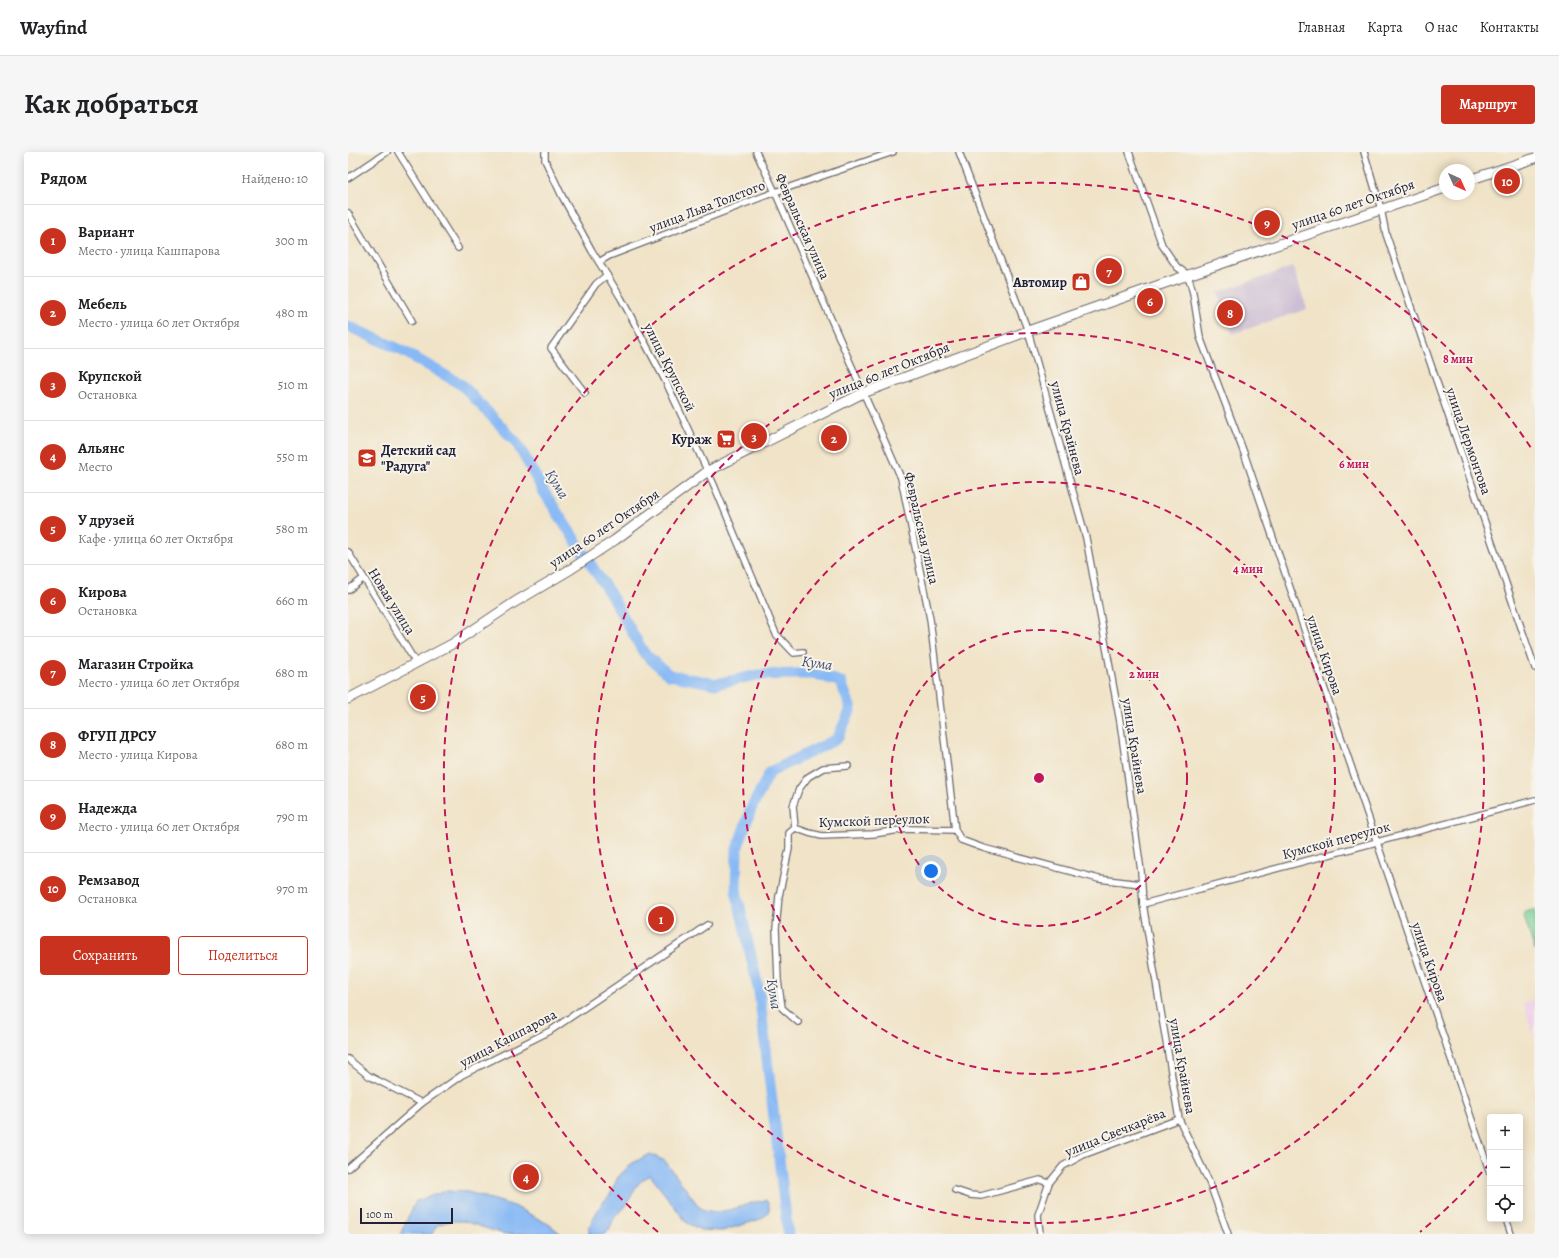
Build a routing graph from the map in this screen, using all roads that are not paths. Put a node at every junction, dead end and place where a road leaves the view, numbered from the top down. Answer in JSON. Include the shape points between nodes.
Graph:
{"nodes":[{"id":1,"x":387,"y":152,"type":"edge"},
{"id":2,"x":398,"y":152,"type":"edge"},
{"id":3,"x":545,"y":152,"type":"edge"},
{"id":4,"x":756,"y":152,"type":"edge"},
{"id":5,"x":893,"y":152,"type":"edge"},
{"id":6,"x":959,"y":152,"type":"edge"},
{"id":7,"x":1129,"y":152,"type":"edge"},
{"id":8,"x":1364,"y":152,"type":"edge"},
{"id":9,"x":1535,"y":158,"type":"edge"},
{"id":10,"x":348,"y":178,"type":"edge"},
{"id":11,"x":1475,"y":178,"type":"edge"},
{"id":12,"x":1439,"y":190,"type":"edge"},
{"id":13,"x":775,"y":192,"type":"junction"},
{"id":14,"x":1381,"y":209,"type":"junction"},
{"id":15,"x":348,"y":213,"type":"edge"},
{"id":16,"x":458,"y":248,"type":"dead end"},
{"id":17,"x":599,"y":262,"type":"junction"},
{"id":18,"x":607,"y":275,"type":"junction"},
{"id":19,"x":1188,"y":275,"type":"junction"},
{"id":20,"x":412,"y":321,"type":"dead end"},
{"id":21,"x":1028,"y":331,"type":"junction"},
{"id":22,"x":585,"y":393,"type":"dead end"},
{"id":23,"x":863,"y":393,"type":"junction"},
{"id":24,"x":708,"y":471,"type":"junction"},
{"id":25,"x":348,"y":552,"type":"edge"},
{"id":26,"x":364,"y":578,"type":"junction"},
{"id":27,"x":348,"y":590,"type":"edge"},
{"id":28,"x":803,"y":652,"type":"dead end"},
{"id":29,"x":416,"y":663,"type":"junction"},
{"id":30,"x":1535,"y":668,"type":"edge"},
{"id":31,"x":348,"y":699,"type":"edge"},
{"id":32,"x":848,"y":766,"type":"dead end"},
{"id":33,"x":1535,"y":800,"type":"edge"},
{"id":34,"x":795,"y":828,"type":"junction"},
{"id":35,"x":955,"y":830,"type":"junction"},
{"id":36,"x":1376,"y":842,"type":"junction"},
{"id":37,"x":1141,"y":884,"type":"junction"},
{"id":38,"x":1143,"y":904,"type":"junction"},
{"id":39,"x":707,"y":925,"type":"dead end"},
{"id":40,"x":798,"y":1022,"type":"dead end"},
{"id":41,"x":348,"y":1059,"type":"edge"},
{"id":42,"x":422,"y":1103,"type":"junction"},
{"id":43,"x":1179,"y":1119,"type":"junction"},
{"id":44,"x":1487,"y":1164,"type":"edge"},
{"id":45,"x":348,"y":1168,"type":"edge"},
{"id":46,"x":1049,"y":1183,"type":"junction"},
{"id":47,"x":955,"y":1190,"type":"dead end"},
{"id":48,"x":1507,"y":1222,"type":"edge"},
{"id":49,"x":1040,"y":1234,"type":"edge"},
{"id":50,"x":1228,"y":1234,"type":"edge"},
{"id":51,"x":1511,"y":1234,"type":"edge"}],
"edges":[{"from":1,"to":10,"type":"street"},
{"from":2,"to":16,"type":"street"},
{"from":3,"to":17,"type":"street","name":"улица Крупской","via":[[545,160],[559,190]]},
{"from":4,"to":13,"type":"street","name":"Февральская улица"},
{"from":5,"to":13,"type":"street","name":"улица Льва Толстого"},
{"from":6,"to":21,"type":"street","name":"улица Крайнева"},
{"from":7,"to":19,"type":"street","via":[[1162,245],[1177,267]]},
{"from":8,"to":14,"type":"street","name":"улица Лермонтова"},
{"from":9,"to":11,"type":"main road"},
{"from":12,"to":14,"type":"main road","name":"улица 60 лет Октября"},
{"from":13,"to":17,"type":"street","name":"улица Льва Толстого"},
{"from":13,"to":23,"type":"street","name":"Февральская улица"},
{"from":14,"to":19,"type":"main road","name":"улица 60 лет Октября"},
{"from":14,"to":30,"type":"street","name":"улица Лермонтова","via":[[1388,242]]},
{"from":15,"to":20,"type":"street"},
{"from":17,"to":18,"type":"street","name":"улица Крупской"},
{"from":18,"to":22,"type":"street","via":[[596,284],[551,348]]},
{"from":18,"to":24,"type":"street","name":"улица Крупской","via":[[666,382]]},
{"from":19,"to":21,"type":"main road","name":"улица 60 лет Октября"},
{"from":19,"to":36,"type":"street","name":"улица Кирова","via":[[1200,337],[1244,453]]},
{"from":21,"to":23,"type":"main road","name":"улица 60 лет Октября"},
{"from":21,"to":37,"type":"street","name":"улица Крайнева","via":[[1086,538],[1120,722]]},
{"from":23,"to":24,"type":"main road","name":"улица 60 лет Октября"},
{"from":23,"to":35,"type":"street","name":"Февральская улица","via":[[901,478],[930,619]]},
{"from":24,"to":28,"type":"street","name":"улица Крупской","via":[[776,634],[794,653]]},
{"from":24,"to":29,"type":"main road","name":"улица 60 лет Октября","via":[[615,540],[571,569],[452,644]]},
{"from":25,"to":26,"type":"street","name":"Новая улица"},
{"from":26,"to":27,"type":"street"},
{"from":26,"to":29,"type":"street","name":"Новая улица"},
{"from":29,"to":31,"type":"main road","name":"улица 60 лет Октября"},
{"from":32,"to":34,"type":"street","via":[[823,768],[808,777],[799,789],[793,806]]},
{"from":33,"to":36,"type":"street","name":"Кумской переулок"},
{"from":34,"to":35,"type":"street","name":"Кумской переулок","via":[[822,836],[873,834],[907,829]]},
{"from":34,"to":40,"type":"street","via":[[789,833],[789,849],[779,896],[776,929],[782,1008]]},
{"from":35,"to":37,"type":"street","name":"Февральская улица","via":[[961,840],[983,848],[1099,879]]},
{"from":36,"to":38,"type":"street","name":"Кумской переулок"},
{"from":36,"to":44,"type":"street","name":"улица Кирова"},
{"from":37,"to":38,"type":"street","name":"улица Крайнева"},
{"from":38,"to":43,"type":"street","name":"улица Крайнева"},
{"from":39,"to":42,"type":"street","name":"улица Кашпарова","via":[[550,1031],[462,1075]]},
{"from":41,"to":42,"type":"street","via":[[369,1076]]},
{"from":42,"to":45,"type":"street","name":"улица Кашпарова"},
{"from":43,"to":46,"type":"street","name":"улица Свечкарёва","via":[[1084,1155],[1063,1166]]},
{"from":43,"to":50,"type":"street","name":"улица Крайнева","via":[[1210,1184]]},
{"from":46,"to":47,"type":"street","via":[[1040,1180],[981,1196]]},
{"from":46,"to":49,"type":"street","name":"улица Свечкарёва","via":[[1038,1216]]},
{"from":48,"to":51,"type":"street"}]}
